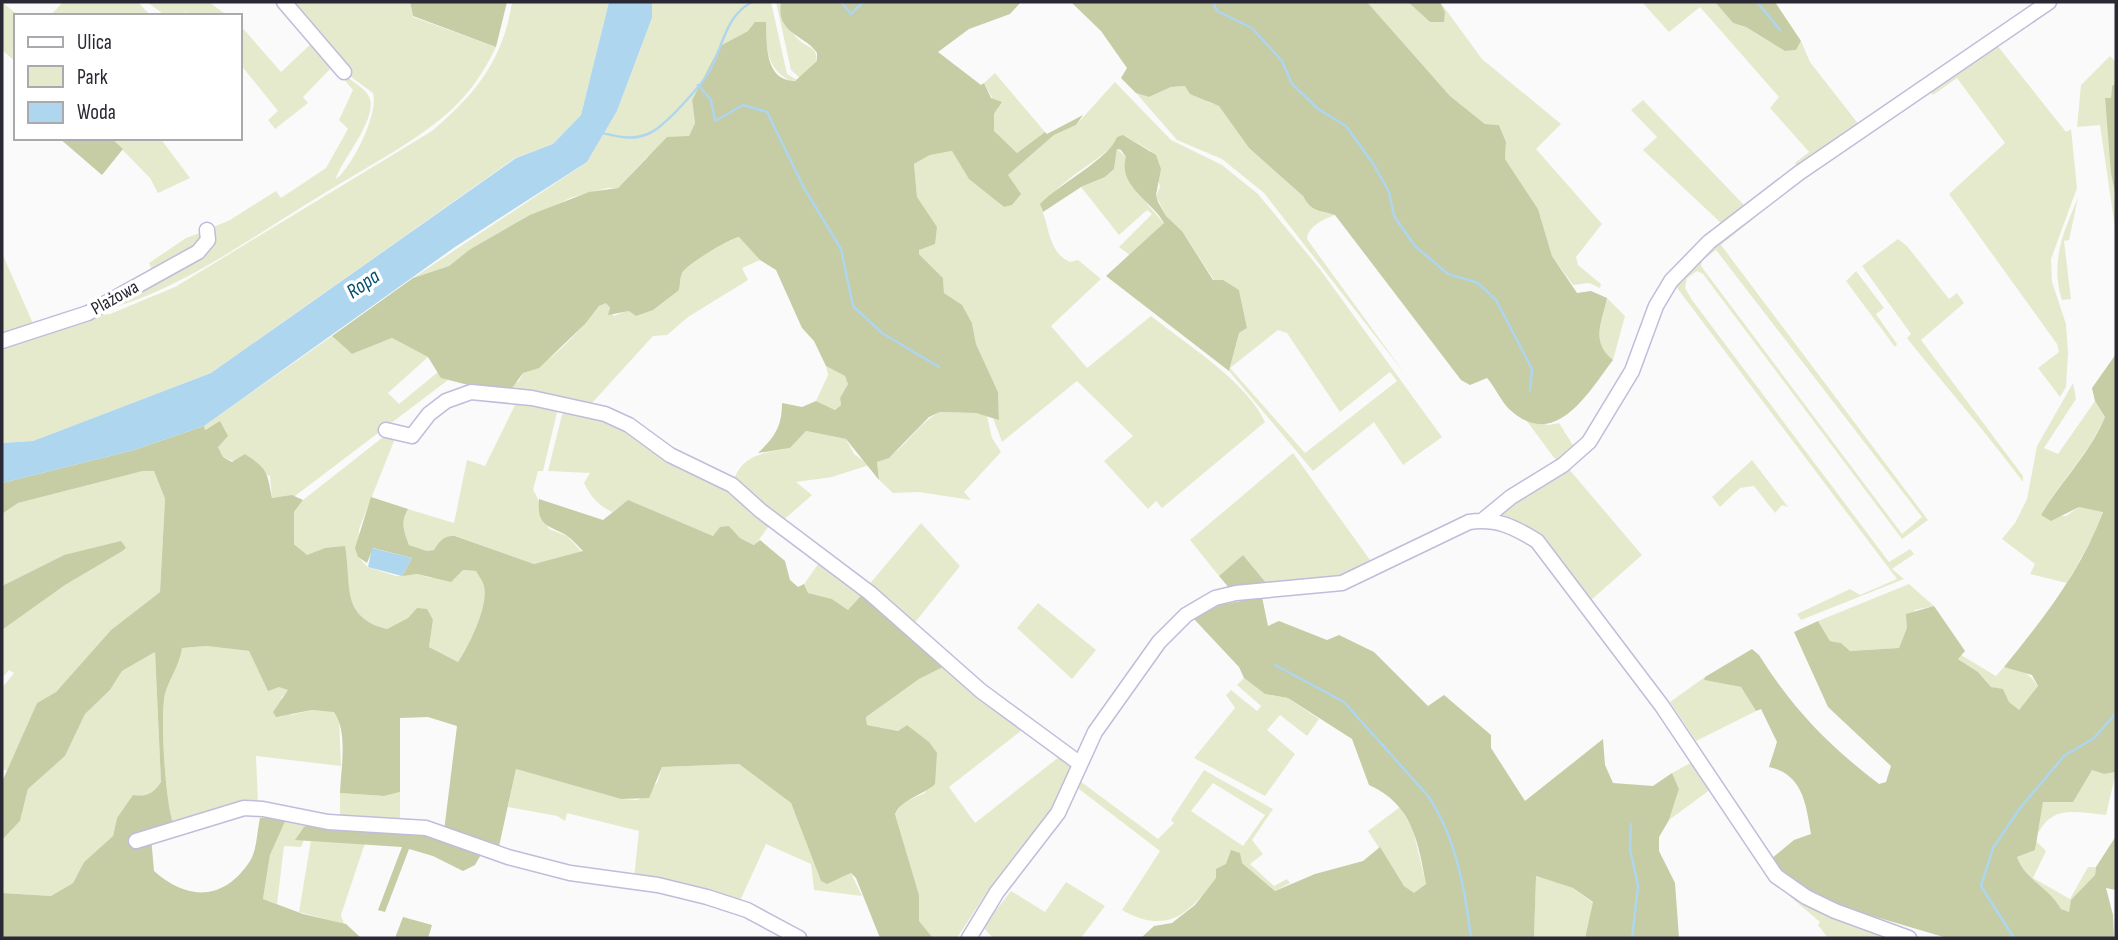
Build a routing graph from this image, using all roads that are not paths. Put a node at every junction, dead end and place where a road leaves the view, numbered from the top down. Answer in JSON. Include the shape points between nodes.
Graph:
{"nodes":[{"id":1,"x":284,"y":2,"type":"edge"},
{"id":2,"x":2049,"y":2,"type":"edge"},
{"id":3,"x":344,"y":72,"type":"dead end"},
{"id":4,"x":206,"y":230,"type":"dead end"},
{"id":5,"x":2,"y":341,"type":"edge"},
{"id":6,"x":386,"y":430,"type":"dead end"},
{"id":7,"x":1483,"y":520,"type":"junction"},
{"id":8,"x":1079,"y":762,"type":"junction"},
{"id":9,"x":136,"y":841,"type":"dead end"},
{"id":10,"x":799,"y":938,"type":"edge"},
{"id":11,"x":969,"y":938,"type":"edge"},
{"id":12,"x":1909,"y":938,"type":"edge"}],
"edges":[{"from":1,"to":3,"type":"street"},
{"from":2,"to":7,"type":"street","via":[[1799,173],[1709,242],[1671,281],[1656,306],[1632,371],[1590,442]]},
{"from":4,"to":5,"type":"street","name":"Plażowa","via":[[208,240],[198,252],[88,313]]},
{"from":6,"to":8,"type":"street","via":[[412,436],[446,401],[471,392],[532,398],[605,414],[629,425],[670,455],[732,485],[870,593],[981,691]]},
{"from":7,"to":8,"type":"street","via":[[1469,522],[1342,583],[1215,598],[1159,642]]},
{"from":7,"to":12,"type":"street","via":[[1510,525],[1537,541],[1662,706],[1776,876],[1835,911]]},
{"from":8,"to":11,"type":"street","via":[[1058,814]]},
{"from":9,"to":10,"type":"street","via":[[244,808],[328,822],[426,828],[570,873],[707,897],[747,910]]}]}
